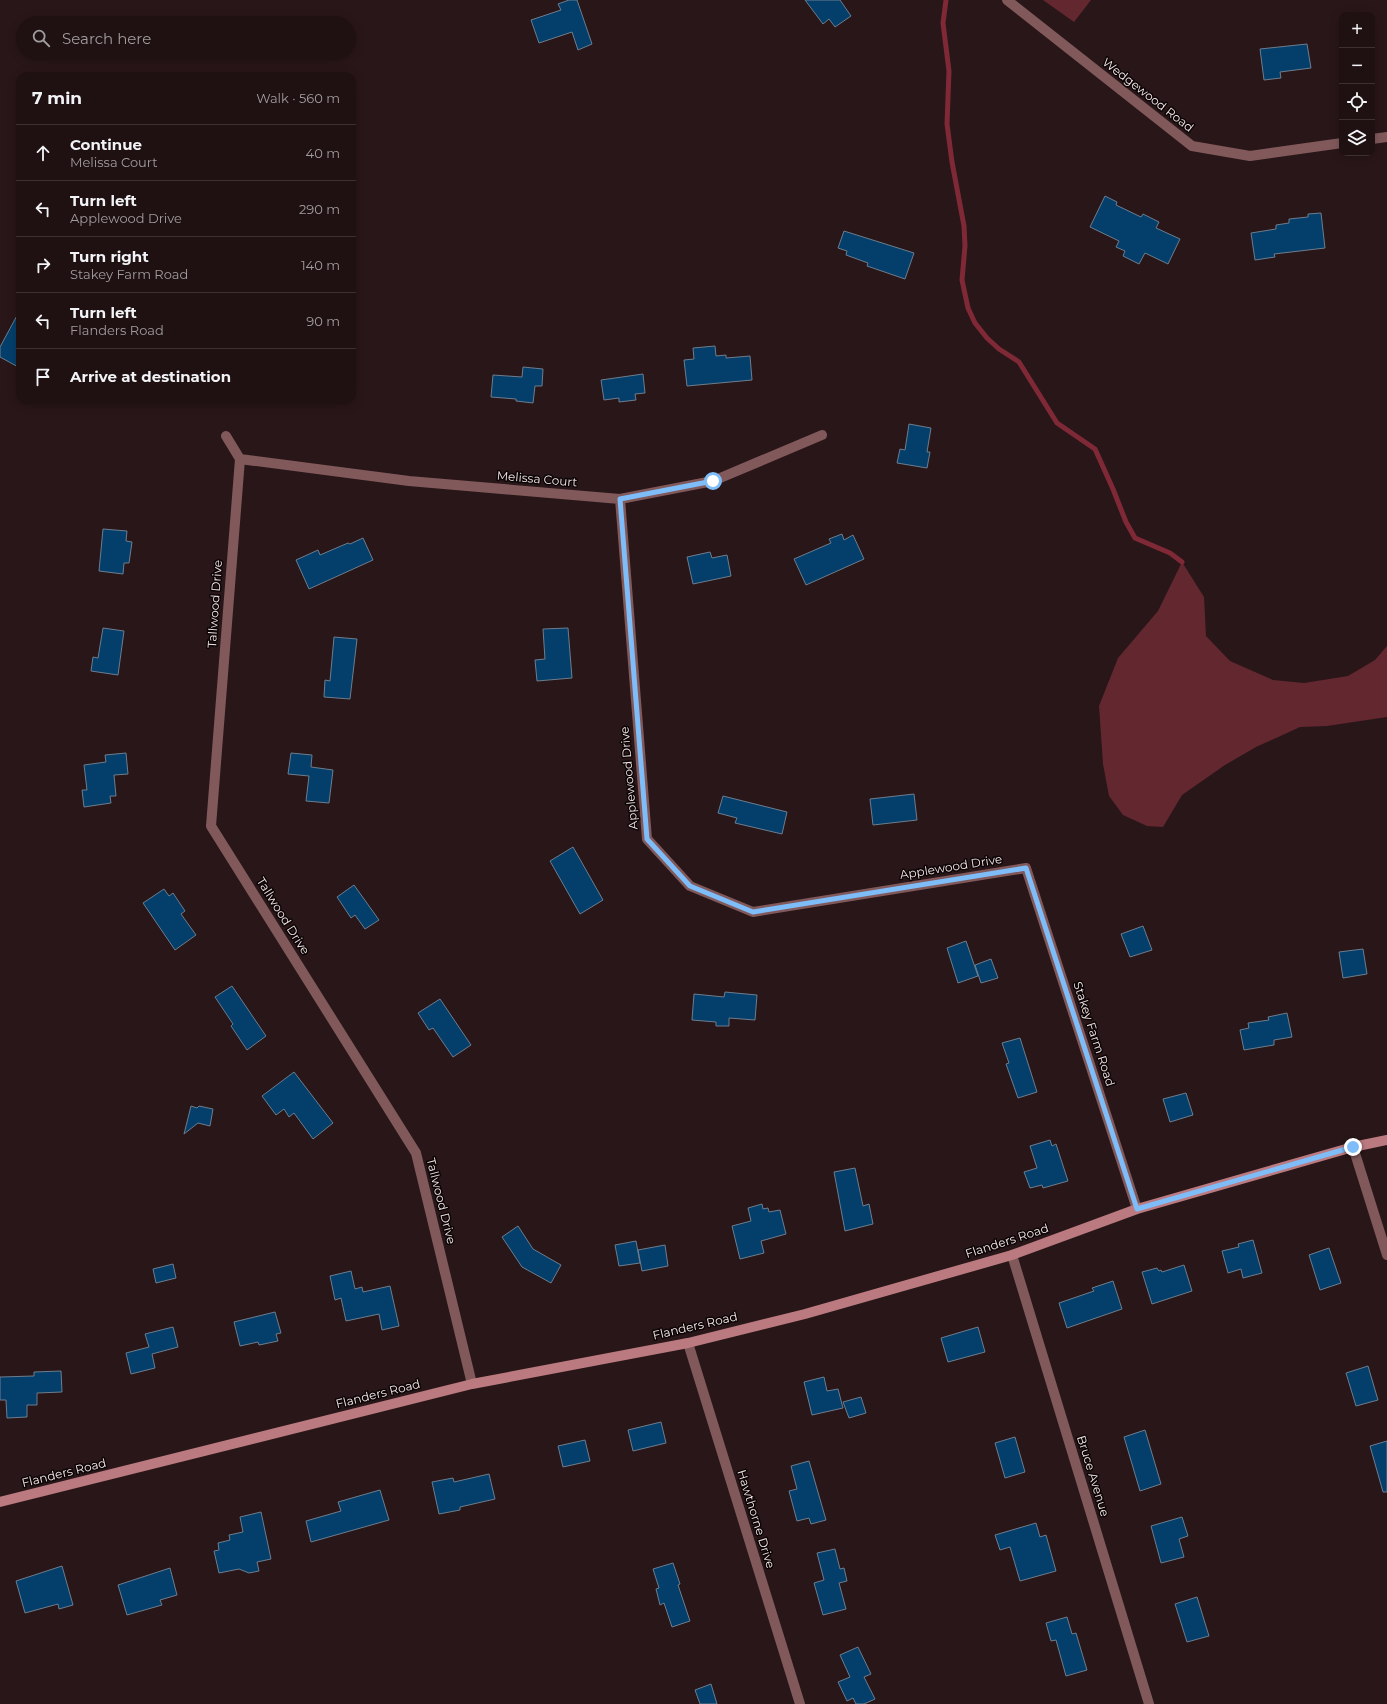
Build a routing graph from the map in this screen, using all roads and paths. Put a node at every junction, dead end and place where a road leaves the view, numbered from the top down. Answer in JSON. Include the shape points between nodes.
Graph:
{"nodes":[{"id":1,"x":1007,"y":0,"type":"edge"},
{"id":2,"x":1387,"y":137,"type":"edge"},
{"id":3,"x":1375,"y":139,"type":"edge"},
{"id":4,"x":1339,"y":143,"type":"edge"},
{"id":5,"x":822,"y":434,"type":"dead end"},
{"id":6,"x":226,"y":436,"type":"dead end"},
{"id":7,"x":240,"y":459,"type":"junction"},
{"id":8,"x":620,"y":499,"type":"junction"},
{"id":9,"x":1026,"y":868,"type":"joint"},
{"id":10,"x":1387,"y":1140,"type":"edge"},
{"id":11,"x":1353,"y":1147,"type":"junction"},
{"id":12,"x":1137,"y":1209,"type":"junction"},
{"id":13,"x":1012,"y":1255,"type":"junction"},
{"id":14,"x":1387,"y":1255,"type":"edge"},
{"id":15,"x":688,"y":1343,"type":"junction"},
{"id":16,"x":472,"y":1384,"type":"junction"},
{"id":17,"x":0,"y":1502,"type":"edge"},
{"id":18,"x":800,"y":1704,"type":"edge"},
{"id":19,"x":1149,"y":1704,"type":"edge"}],
"edges":[{"from":1,"to":4,"type":"street","name":"Wedgewood Road","via":[[1192,146],[1250,156]]},
{"from":2,"to":3,"type":"street"},
{"from":5,"to":8,"type":"street","name":"Melissa Court","via":[[713,481]]},
{"from":6,"to":7,"type":"street"},
{"from":7,"to":8,"type":"street","name":"Melissa Court","via":[[409,481]]},
{"from":7,"to":16,"type":"street","name":"Tallwood Drive","via":[[211,826],[416,1153]]},
{"from":8,"to":9,"type":"street","name":"Applewood Drive","via":[[647,839],[690,886],[753,912]]},
{"from":9,"to":12,"type":"street","name":"Stakey Farm Road"},
{"from":10,"to":11,"type":"street","name":"Flanders Road"},
{"from":11,"to":12,"type":"street","name":"Flanders Road"},
{"from":11,"to":14,"type":"street"},
{"from":12,"to":13,"type":"street","name":"Flanders Road"},
{"from":13,"to":15,"type":"street","name":"Flanders Road","via":[[805,1314]]},
{"from":13,"to":19,"type":"street","name":"Bruce Avenue"},
{"from":15,"to":16,"type":"street","name":"Flanders Road"},
{"from":15,"to":18,"type":"street","name":"Hawthorne Drive"},
{"from":16,"to":17,"type":"street","name":"Flanders Road"}]}
